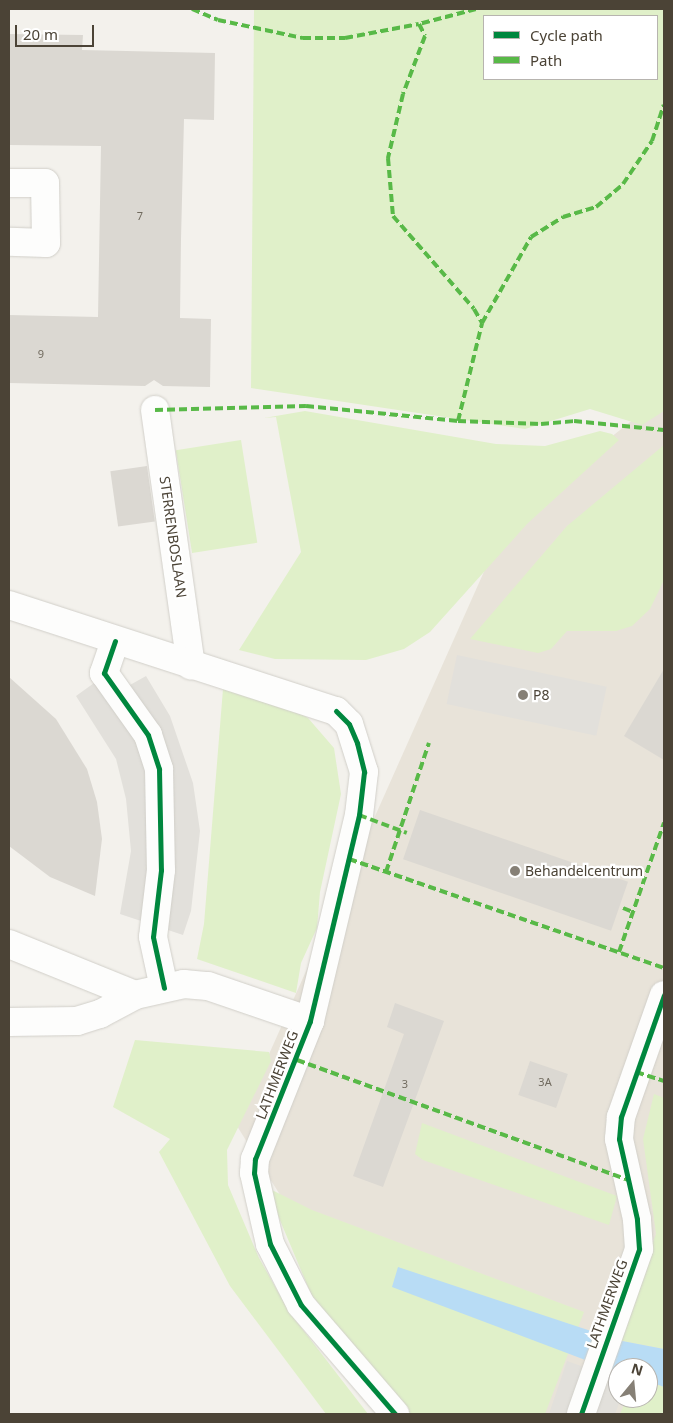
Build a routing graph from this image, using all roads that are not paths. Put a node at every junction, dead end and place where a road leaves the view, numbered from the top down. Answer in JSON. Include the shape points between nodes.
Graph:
{"nodes":[{"id":1,"x":9,"y":183,"type":"edge"},
{"id":2,"x":9,"y":242,"type":"edge"},
{"id":3,"x":155,"y":410,"type":"dead end"},
{"id":4,"x":9,"y":605,"type":"edge"},
{"id":5,"x":115,"y":641,"type":"junction"},
{"id":6,"x":191,"y":665,"type":"junction"},
{"id":7,"x":9,"y":944,"type":"edge"},
{"id":8,"x":164,"y":988,"type":"junction"},
{"id":9,"x":664,"y":994,"type":"edge"},
{"id":10,"x":135,"y":995,"type":"junction"},
{"id":11,"x":310,"y":1021,"type":"junction"},
{"id":12,"x":9,"y":1022,"type":"edge"},
{"id":13,"x":395,"y":1414,"type":"edge"},
{"id":14,"x":581,"y":1414,"type":"edge"}],
"edges":[{"from":1,"to":2,"type":"street","via":[[45,183],[46,242]]},
{"from":3,"to":6,"type":"street","name":"STERRENBOSLAAN"},
{"from":4,"to":5,"type":"street"},
{"from":5,"to":6,"type":"street"},
{"from":5,"to":8,"type":"street","via":[[104,673],[148,735],[159,769],[161,870],[153,937]]},
{"from":6,"to":11,"type":"street","name":"LATHMERWEG","via":[[336,712],[353,734],[364,772],[359,815]]},
{"from":7,"to":10,"type":"street"},
{"from":8,"to":10,"type":"street","name":"LATHMERWEG"},
{"from":8,"to":11,"type":"street","name":"LATHMERWEG","via":[[208,986]]},
{"from":9,"to":14,"type":"street","name":"LATHMERWEG","via":[[621,1117],[620,1139],[638,1219],[639,1249]]},
{"from":10,"to":12,"type":"street","name":"LATHMERWEG","via":[[100,1014],[77,1021]]},
{"from":11,"to":13,"type":"street","name":"LATHMERWEG","via":[[255,1159],[256,1192],[270,1244],[302,1305]]}]}
